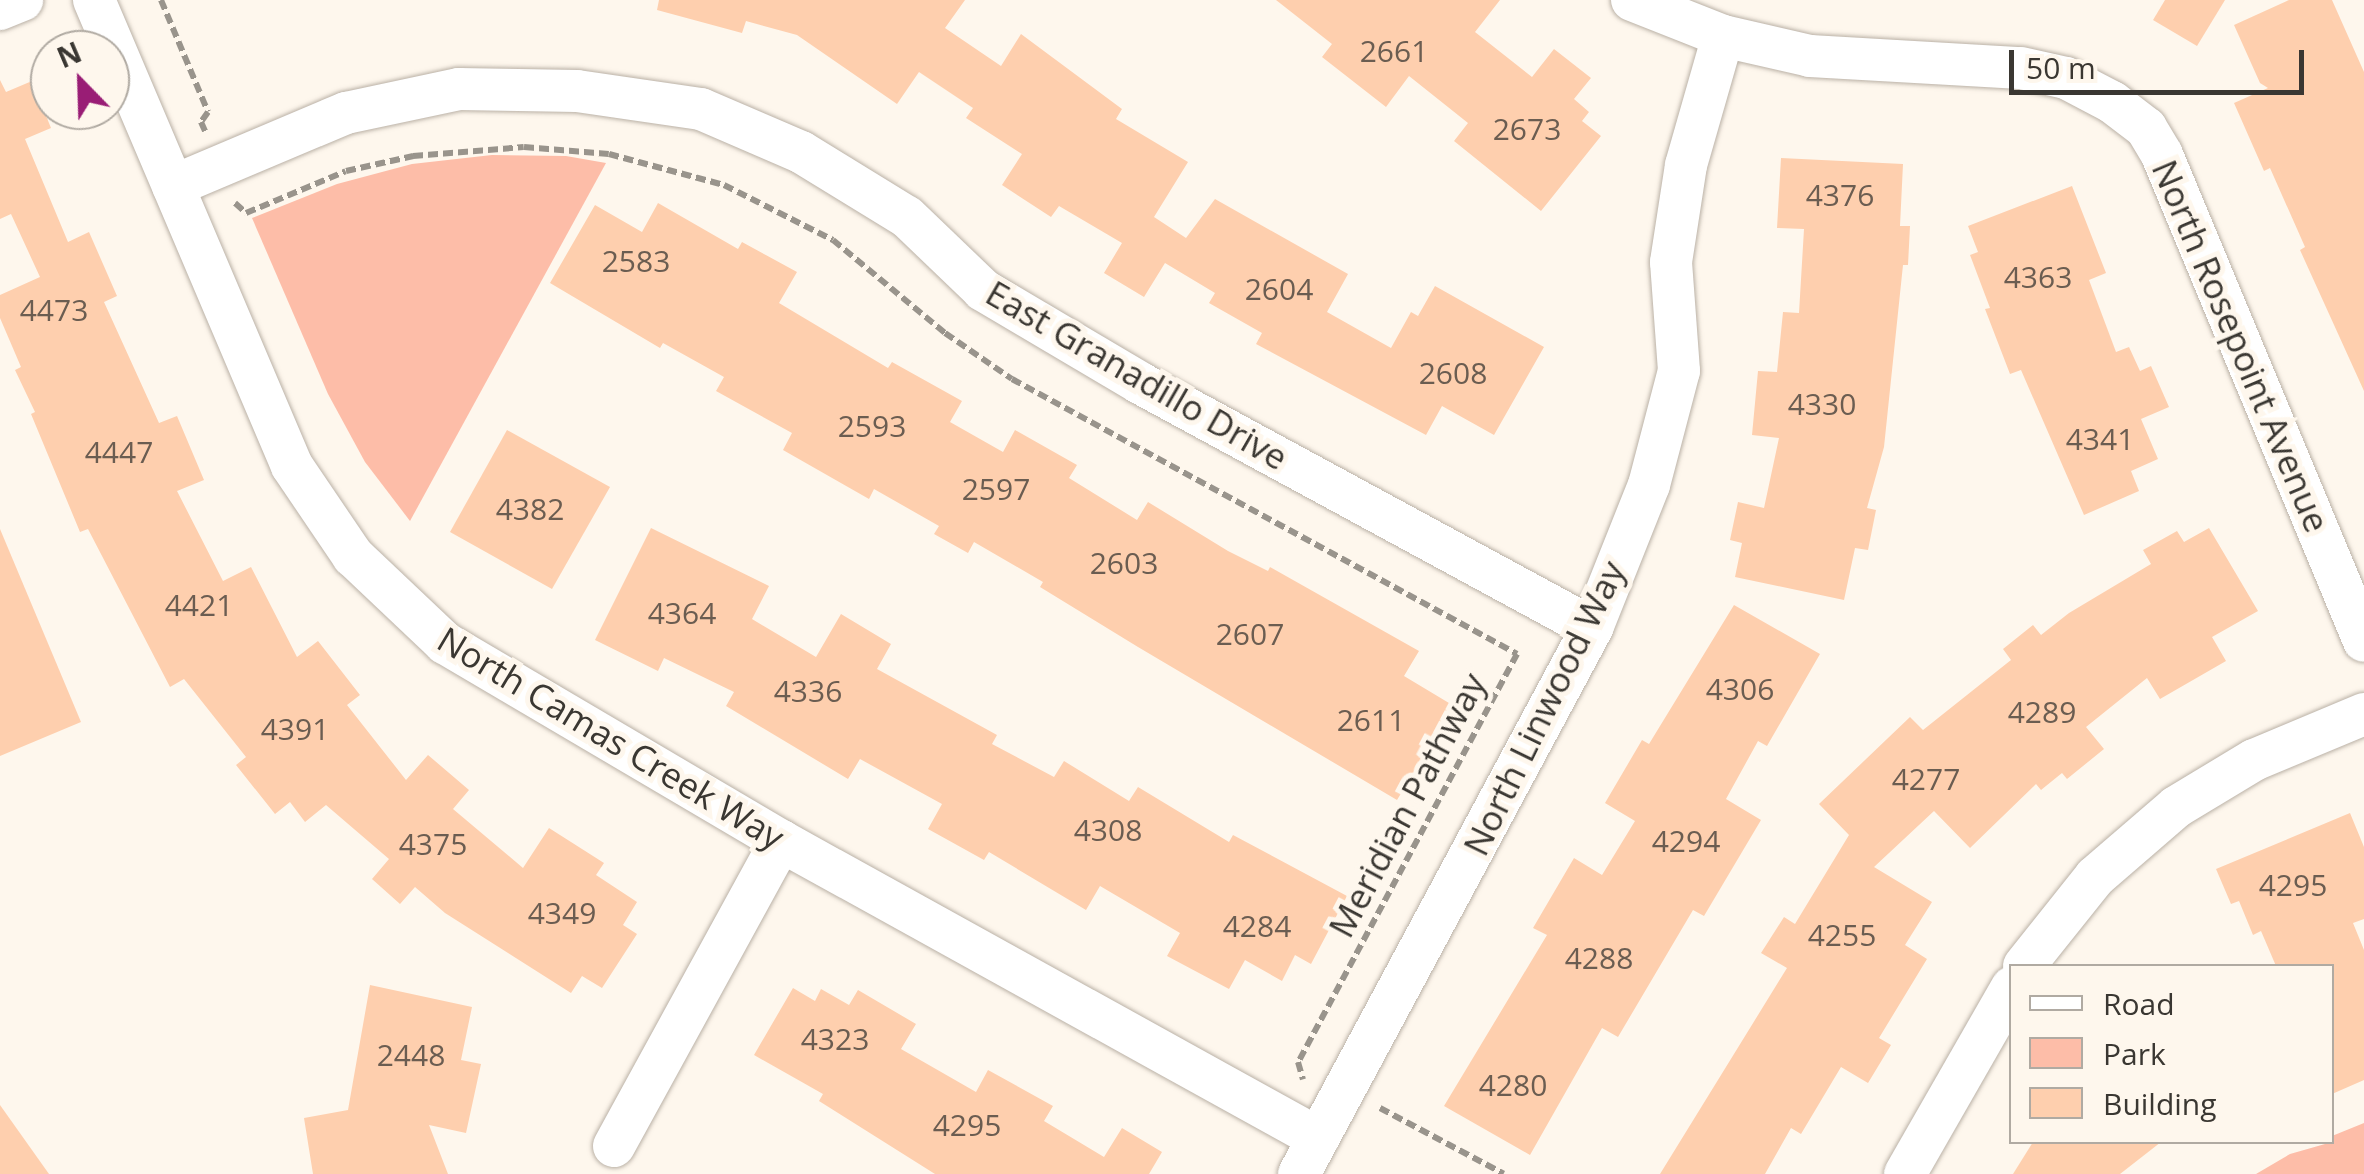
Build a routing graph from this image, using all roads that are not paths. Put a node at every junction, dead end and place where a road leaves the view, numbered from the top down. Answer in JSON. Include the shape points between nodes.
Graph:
{"nodes":[{"id":1,"x":22,"y":0,"type":"edge"},
{"id":2,"x":94,"y":0,"type":"edge"},
{"id":3,"x":1632,"y":0,"type":"edge"},
{"id":4,"x":0,"y":9,"type":"edge"},
{"id":5,"x":1723,"y":36,"type":"junction"},
{"id":6,"x":173,"y":186,"type":"junction"},
{"id":7,"x":1592,"y":628,"type":"junction"},
{"id":8,"x":2364,"y":641,"type":"edge"},
{"id":9,"x":2364,"y":714,"type":"edge"},
{"id":10,"x":781,"y":841,"type":"junction"},
{"id":11,"x":2026,"y":964,"type":"edge"},
{"id":12,"x":2009,"y":992,"type":"edge"},
{"id":13,"x":614,"y":1146,"type":"dead end"},
{"id":14,"x":1308,"y":1156,"type":"edge"},
{"id":15,"x":1906,"y":1174,"type":"edge"}],
"edges":[{"from":1,"to":4,"type":"street"},
{"from":2,"to":6,"type":"street","name":"North Camas Creek Way"},
{"from":3,"to":5,"type":"street","name":"North Rosepoint Avenue"},
{"from":5,"to":7,"type":"street","name":"North Linwood Way","via":[[1686,164],[1671,262],[1679,371],[1649,484]]},
{"from":5,"to":8,"type":"street","name":"North Rosepoint Avenue","via":[[1810,56],[2021,68],[2066,78],[2146,128]]},
{"from":6,"to":7,"type":"street","name":"East Granadillo Drive","via":[[346,113],[459,89],[577,91],[701,109],[801,152],[906,216],[983,290],[1140,383]]},
{"from":6,"to":10,"type":"street","name":"North Camas Creek Way","via":[[292,466],[353,556],[446,644]]},
{"from":7,"to":14,"type":"street","name":"North Linwood Way"},
{"from":9,"to":11,"type":"street","via":[[2254,760],[2176,807],[2095,877]]},
{"from":10,"to":13,"type":"street"},
{"from":10,"to":14,"type":"street","name":"North Camas Creek Way"},
{"from":12,"to":15,"type":"street"}]}
